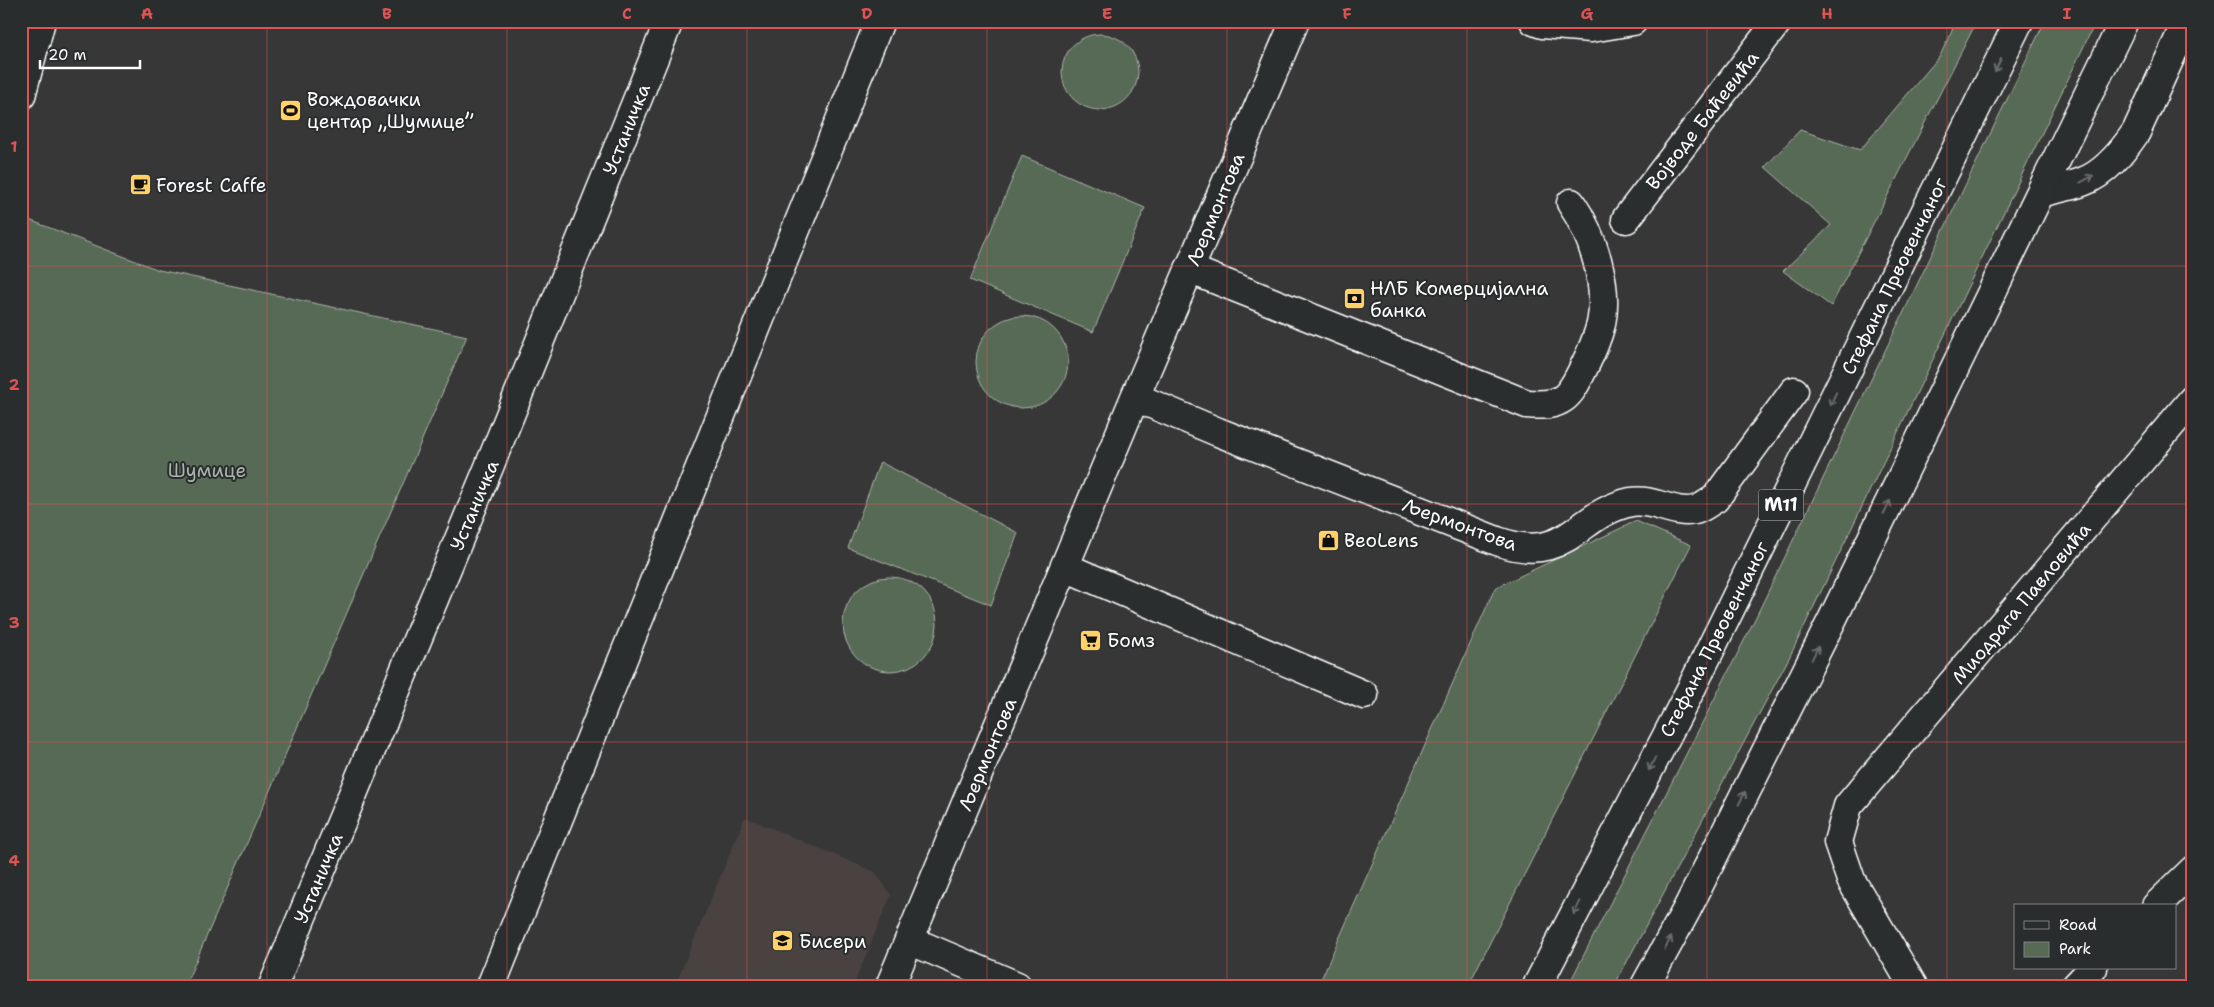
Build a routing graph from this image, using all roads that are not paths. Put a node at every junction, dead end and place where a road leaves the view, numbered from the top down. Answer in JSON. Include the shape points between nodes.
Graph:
{"nodes":[{"id":1,"x":41,"y":21,"type":"edge"},
{"id":2,"x":669,"y":21,"type":"edge"},
{"id":3,"x":880,"y":21,"type":"edge"},
{"id":4,"x":1295,"y":21,"type":"edge"},
{"id":5,"x":1534,"y":21,"type":"edge"},
{"id":6,"x":1633,"y":21,"type":"edge"},
{"id":7,"x":1778,"y":21,"type":"edge"},
{"id":8,"x":2020,"y":21,"type":"edge"},
{"id":9,"x":2124,"y":21,"type":"edge"},
{"id":10,"x":2187,"y":21,"type":"edge"},
{"id":11,"x":21,"y":96,"type":"edge"},
{"id":12,"x":2040,"y":193,"type":"junction"},
{"id":13,"x":1572,"y":203,"type":"dead end"},
{"id":14,"x":1626,"y":219,"type":"dead end"},
{"id":15,"x":1189,"y":269,"type":"junction"},
{"id":16,"x":1794,"y":391,"type":"dead end"},
{"id":17,"x":1135,"y":398,"type":"junction"},
{"id":18,"x":2193,"y":399,"type":"edge"},
{"id":19,"x":1065,"y":567,"type":"junction"},
{"id":20,"x":1364,"y":695,"type":"dead end"},
{"id":21,"x":2193,"y":870,"type":"edge"},
{"id":22,"x":2158,"y":904,"type":"edge"},
{"id":23,"x":909,"y":940,"type":"junction"},
{"id":24,"x":2091,"y":970,"type":"edge"},
{"id":25,"x":273,"y":986,"type":"edge"},
{"id":26,"x":490,"y":986,"type":"edge"},
{"id":27,"x":890,"y":986,"type":"edge"},
{"id":28,"x":1017,"y":986,"type":"edge"},
{"id":29,"x":1537,"y":986,"type":"edge"},
{"id":30,"x":1645,"y":986,"type":"edge"},
{"id":31,"x":1913,"y":986,"type":"edge"},
{"id":32,"x":2076,"y":986,"type":"edge"}],
"edges":[{"from":1,"to":11,"type":"main road"},
{"from":2,"to":25,"type":"main road","name":"Устаничка","via":[[490,468]]},
{"from":3,"to":26,"type":"main road"},
{"from":4,"to":15,"type":"main road","name":"Љермонтова"},
{"from":5,"to":6,"type":"main road","via":[[1592,28]]},
{"from":7,"to":14,"type":"main road","name":"Војводе Баћевића"},
{"from":8,"to":29,"type":"main road","name":"Стефана Првовенчаног","number":"M11","one_way":true,"via":[[1691,689]]},
{"from":9,"to":12,"type":"main road"},
{"from":12,"to":10,"type":"main road","one_way":true,"via":[[2084,182],[2125,147],[2136,132]]},
{"from":30,"to":12,"type":"main road","one_way":true,"via":[[1829,626]]},
{"from":13,"to":15,"type":"main road","via":[[1586,226],[1597,261],[1601,323],[1592,351],[1571,391],[1559,403],[1542,406],[1526,404]]},
{"from":15,"to":17,"type":"main road","name":"Љермонтова"},
{"from":16,"to":17,"type":"main road","name":"Љермонтова","via":[[1715,499],[1696,510],[1675,510],[1656,503],[1631,502],[1601,515],[1558,543],[1541,548],[1511,546],[1497,541]]},
{"from":17,"to":19,"type":"main road","name":"Љермонтова"},
{"from":18,"to":31,"type":"main road","name":"Миодрага Павловића","via":[[1848,806],[1838,842],[1848,873]]},
{"from":19,"to":20,"type":"main road"},
{"from":19,"to":23,"type":"main road","name":"Љермонтова"},
{"from":21,"to":22,"type":"main road"},
{"from":23,"to":27,"type":"main road","name":"Љермонтова"},
{"from":23,"to":28,"type":"main road"},
{"from":24,"to":32,"type":"main road"}]}
